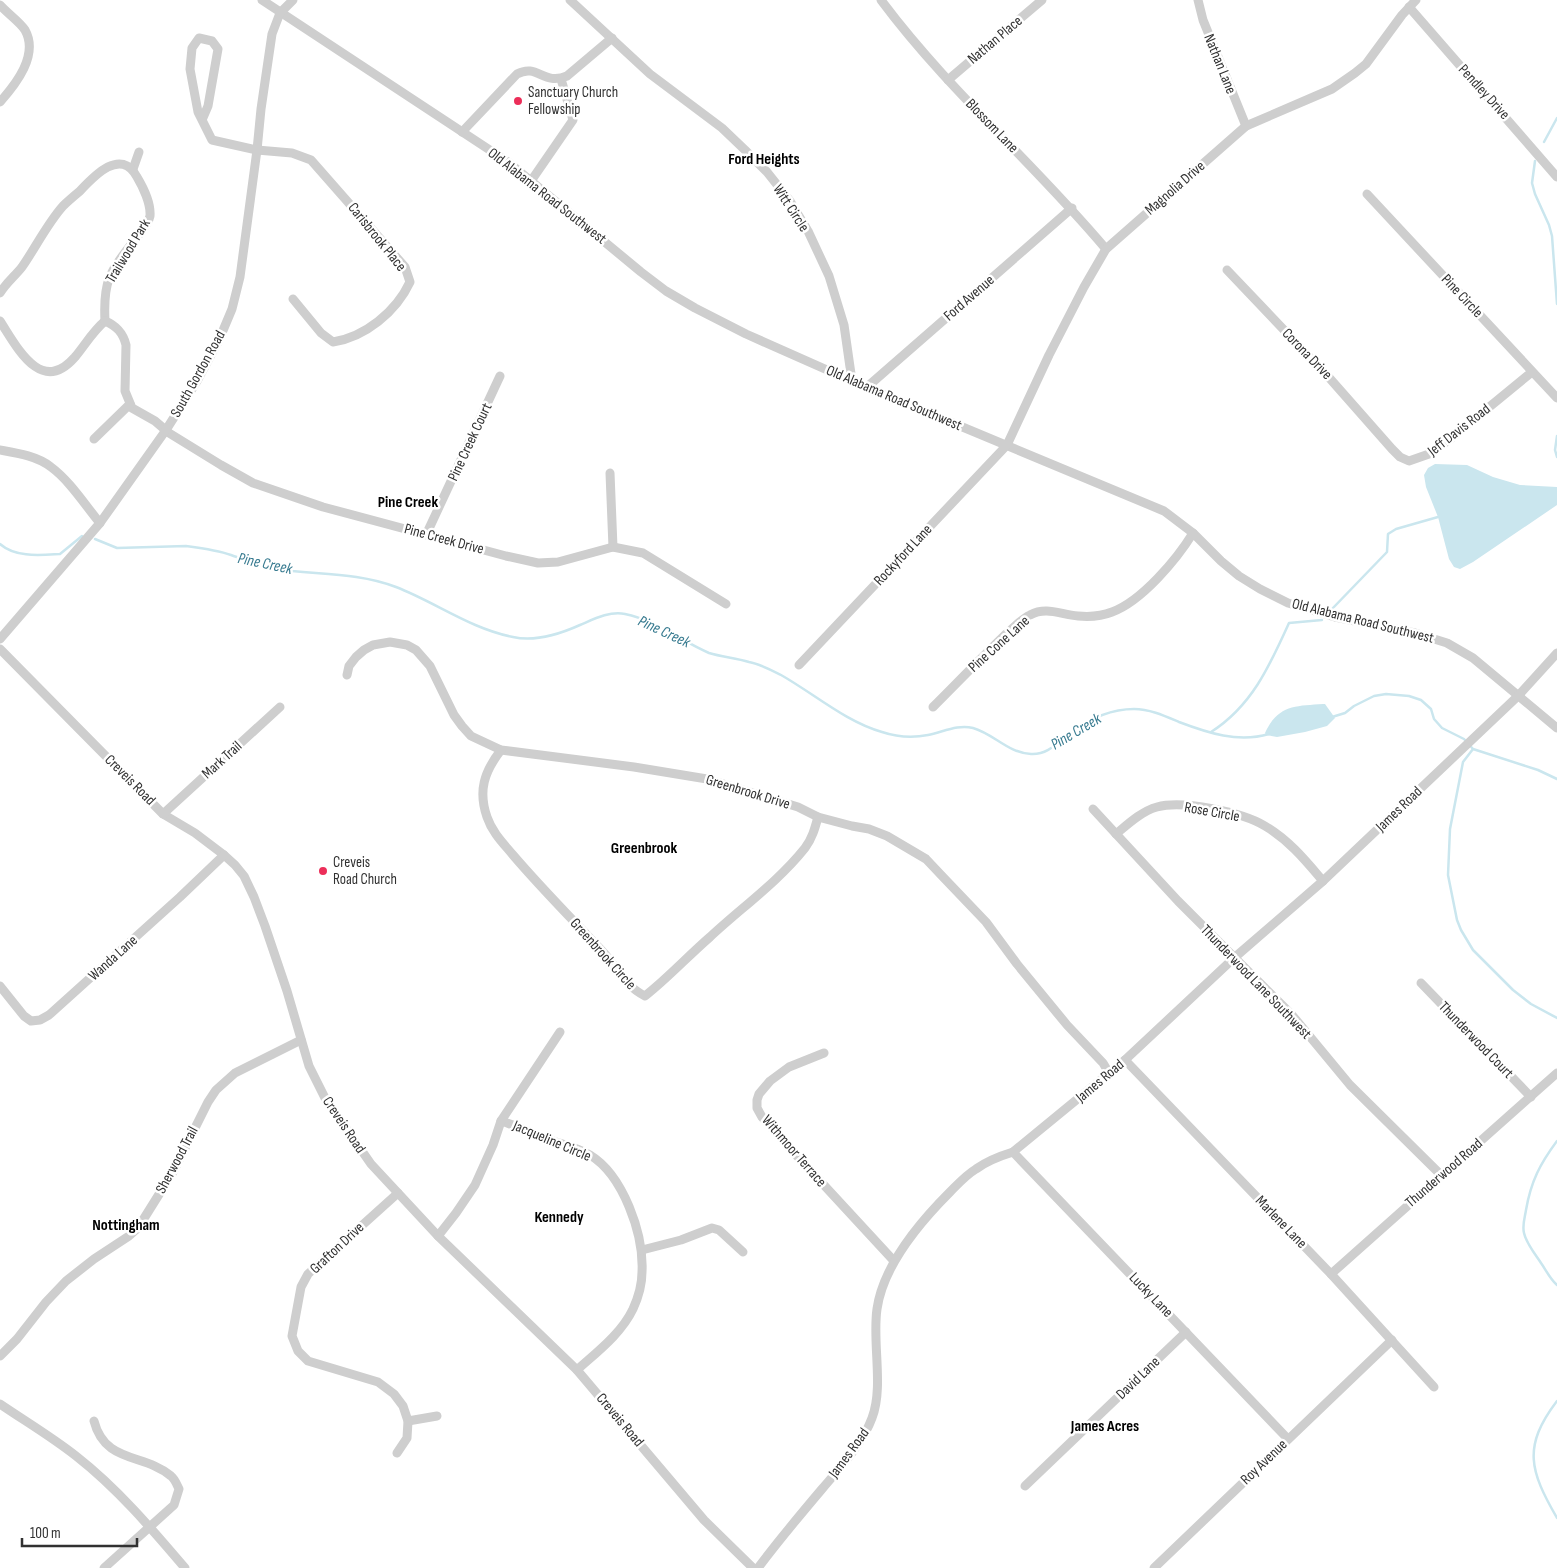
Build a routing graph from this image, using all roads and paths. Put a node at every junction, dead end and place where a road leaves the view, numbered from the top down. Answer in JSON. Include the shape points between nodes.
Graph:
{"nodes":[{"id":1,"x":262,"y":0,"type":"edge"},
{"id":2,"x":293,"y":0,"type":"edge"},
{"id":3,"x":570,"y":0,"type":"edge"},
{"id":4,"x":881,"y":0,"type":"edge"},
{"id":5,"x":1042,"y":0,"type":"edge"},
{"id":6,"x":1198,"y":0,"type":"edge"},
{"id":7,"x":1412,"y":4,"type":"edge"},
{"id":8,"x":0,"y":5,"type":"edge"},
{"id":9,"x":280,"y":13,"type":"junction"},
{"id":10,"x":612,"y":38,"type":"junction"},
{"id":11,"x":560,"y":79,"type":"junction"},
{"id":12,"x":948,"y":80,"type":"junction"},
{"id":13,"x":0,"y":102,"type":"edge"},
{"id":14,"x":202,"y":120,"type":"junction"},
{"id":15,"x":1246,"y":126,"type":"junction"},
{"id":16,"x":462,"y":132,"type":"junction"},
{"id":17,"x":258,"y":150,"type":"junction"},
{"id":18,"x":139,"y":152,"type":"dead end"},
{"id":19,"x":132,"y":169,"type":"junction"},
{"id":20,"x":1557,"y":176,"type":"edge"},
{"id":21,"x":531,"y":181,"type":"junction"},
{"id":22,"x":1367,"y":194,"type":"dead end"},
{"id":23,"x":1072,"y":208,"type":"junction"},
{"id":24,"x":1106,"y":249,"type":"junction"},
{"id":25,"x":1227,"y":270,"type":"dead end"},
{"id":26,"x":0,"y":293,"type":"edge"},
{"id":27,"x":293,"y":299,"type":"dead end"},
{"id":28,"x":0,"y":321,"type":"edge"},
{"id":29,"x":105,"y":321,"type":"junction"},
{"id":30,"x":1532,"y":372,"type":"junction"},
{"id":31,"x":500,"y":376,"type":"dead end"},
{"id":32,"x":852,"y":381,"type":"junction"},
{"id":33,"x":867,"y":387,"type":"junction"},
{"id":34,"x":1557,"y":398,"type":"edge"},
{"id":35,"x":130,"y":404,"type":"junction"},
{"id":36,"x":166,"y":430,"type":"junction"},
{"id":37,"x":94,"y":439,"type":"dead end"},
{"id":38,"x":1384,"y":439,"type":"joint"},
{"id":39,"x":1007,"y":444,"type":"junction"},
{"id":40,"x":0,"y":450,"type":"edge"},
{"id":41,"x":610,"y":473,"type":"dead end"},
{"id":42,"x":100,"y":523,"type":"junction"},
{"id":43,"x":1194,"y":533,"type":"junction"},
{"id":44,"x":426,"y":535,"type":"junction"},
{"id":45,"x":613,"y":548,"type":"junction"},
{"id":46,"x":726,"y":604,"type":"dead end"},
{"id":47,"x":0,"y":639,"type":"edge"},
{"id":48,"x":0,"y":649,"type":"edge"},
{"id":49,"x":1557,"y":653,"type":"edge"},
{"id":50,"x":799,"y":665,"type":"dead end"},
{"id":51,"x":347,"y":675,"type":"dead end"},
{"id":52,"x":1518,"y":696,"type":"junction"},
{"id":53,"x":280,"y":707,"type":"dead end"},
{"id":54,"x":933,"y":707,"type":"dead end"},
{"id":55,"x":1557,"y":728,"type":"edge"},
{"id":56,"x":501,"y":750,"type":"junction"},
{"id":57,"x":1093,"y":809,"type":"dead end"},
{"id":58,"x":163,"y":814,"type":"junction"},
{"id":59,"x":818,"y":817,"type":"junction"},
{"id":60,"x":1116,"y":834,"type":"junction"},
{"id":61,"x":224,"y":856,"type":"junction"},
{"id":62,"x":1323,"y":882,"type":"junction"},
{"id":63,"x":1234,"y":958,"type":"junction"},
{"id":64,"x":1421,"y":983,"type":"dead end"},
{"id":65,"x":0,"y":986,"type":"edge"},
{"id":66,"x":560,"y":1032,"type":"dead end"},
{"id":67,"x":301,"y":1040,"type":"junction"},
{"id":68,"x":824,"y":1053,"type":"dead end"},
{"id":69,"x":1124,"y":1060,"type":"junction"},
{"id":70,"x":1109,"y":1073,"type":"junction"},
{"id":71,"x":1557,"y":1073,"type":"edge"},
{"id":72,"x":1531,"y":1097,"type":"junction"},
{"id":73,"x":501,"y":1120,"type":"junction"},
{"id":74,"x":1014,"y":1152,"type":"junction"},
{"id":75,"x":1441,"y":1176,"type":"junction"},
{"id":76,"x":398,"y":1193,"type":"junction"},
{"id":77,"x":438,"y":1236,"type":"junction"},
{"id":78,"x":642,"y":1250,"type":"junction"},
{"id":79,"x":743,"y":1252,"type":"dead end"},
{"id":80,"x":894,"y":1261,"type":"junction"},
{"id":81,"x":1331,"y":1274,"type":"junction"},
{"id":82,"x":1186,"y":1332,"type":"junction"},
{"id":83,"x":1392,"y":1340,"type":"junction"},
{"id":84,"x":0,"y":1356,"type":"edge"},
{"id":85,"x":577,"y":1370,"type":"junction"},
{"id":86,"x":1434,"y":1387,"type":"dead end"},
{"id":87,"x":0,"y":1404,"type":"edge"},
{"id":88,"x":437,"y":1416,"type":"dead end"},
{"id":89,"x":94,"y":1421,"type":"dead end"},
{"id":90,"x":408,"y":1421,"type":"junction"},
{"id":91,"x":1288,"y":1439,"type":"junction"},
{"id":92,"x":397,"y":1453,"type":"dead end"},
{"id":93,"x":1025,"y":1486,"type":"dead end"},
{"id":94,"x":150,"y":1527,"type":"junction"},
{"id":95,"x":104,"y":1568,"type":"edge"},
{"id":96,"x":185,"y":1568,"type":"edge"},
{"id":97,"x":754,"y":1568,"type":"edge"},
{"id":98,"x":758,"y":1568,"type":"edge"},
{"id":99,"x":1154,"y":1568,"type":"edge"}],
"edges":[{"from":1,"to":9,"type":"street","name":"Old Alabama Road Southwest"},
{"from":2,"to":9,"type":"street","name":"South Gordon Road"},
{"from":3,"to":10,"type":"street","name":"Witt Circle"},
{"from":4,"to":12,"type":"street","name":"Blossom Lane"},
{"from":5,"to":12,"type":"street","name":"Nathan Place"},
{"from":6,"to":15,"type":"street","name":"Nathan Lane"},
{"from":7,"to":15,"type":"street","name":"Magnolia Drive","via":[[1366,64],[1355,73],[1332,89]]},
{"from":7,"to":20,"type":"street","name":"Pendley Drive"},
{"from":8,"to":13,"type":"street","via":[[24,28],[30,43],[29,55],[20,75]]},
{"from":9,"to":16,"type":"street","name":"Old Alabama Road Southwest"},
{"from":9,"to":17,"type":"street","name":"South Gordon Road","via":[[269,51]]},
{"from":10,"to":11,"type":"street","via":[[568,76]]},
{"from":10,"to":32,"type":"street","name":"Witt Circle","via":[[650,74],[722,128],[767,172],[790,201],[829,276],[844,325]]},
{"from":11,"to":16,"type":"street","via":[[544,77],[532,70],[517,74]]},
{"from":11,"to":21,"type":"street","via":[[573,120]]},
{"from":12,"to":23,"type":"street","name":"Blossom Lane"},
{"from":14,"to":14,"type":"street","via":[[190,69],[192,48],[200,38],[212,41],[218,49],[208,106]]},
{"from":14,"to":17,"type":"street","via":[[212,140]]},
{"from":15,"to":24,"type":"street","name":"Magnolia Drive"},
{"from":16,"to":21,"type":"street","name":"Old Alabama Road Southwest"},
{"from":17,"to":27,"type":"street","name":"Carisbrook Place","via":[[292,153],[311,160],[405,268],[410,282],[405,294],[376,325],[347,340],[333,342],[321,333]]},
{"from":17,"to":36,"type":"street","name":"South Gordon Road","via":[[240,277],[232,309],[197,381]]},
{"from":18,"to":19,"type":"street"},
{"from":19,"to":26,"type":"street","via":[[117,164],[100,171],[62,207],[22,267]]},
{"from":19,"to":29,"type":"street","name":"Trailwood Park","via":[[148,201],[150,217],[109,276]]},
{"from":21,"to":32,"type":"street","name":"Old Alabama Road Southwest","via":[[666,291],[746,334]]},
{"from":22,"to":30,"type":"street","name":"Pine Circle"},
{"from":23,"to":24,"type":"street","name":"Blossom Lane"},
{"from":23,"to":33,"type":"street","name":"Ford Avenue"},
{"from":24,"to":39,"type":"street","name":"Magnolia Drive","via":[[1034,385]]},
{"from":25,"to":38,"type":"street","name":"Corona Drive"},
{"from":28,"to":29,"type":"street","via":[[30,364],[40,370],[56,371],[74,358]]},
{"from":29,"to":35,"type":"street","via":[[119,329],[124,338],[124,390]]},
{"from":30,"to":34,"type":"street","name":"Pine Circle"},
{"from":30,"to":38,"type":"street","name":"Jeff Davis Road","via":[[1440,447],[1420,459],[1405,460]]},
{"from":31,"to":44,"type":"street","name":"Pine Creek Court"},
{"from":32,"to":33,"type":"street","name":"Old Alabama Road Southwest"},
{"from":33,"to":39,"type":"street","name":"Old Alabama Road Southwest"},
{"from":35,"to":36,"type":"street"},
{"from":35,"to":37,"type":"street"},
{"from":36,"to":42,"type":"street","name":"South Gordon Road"},
{"from":36,"to":44,"type":"street","name":"Pine Creek Drive","via":[[253,483],[323,508]]},
{"from":39,"to":43,"type":"street","name":"Old Alabama Road Southwest","via":[[1146,502]]},
{"from":39,"to":50,"type":"street","name":"Rockyford Lane"},
{"from":40,"to":42,"type":"street","via":[[32,457],[51,466]]},
{"from":41,"to":45,"type":"street"},
{"from":42,"to":47,"type":"street","name":"South Gordon Road"},
{"from":43,"to":52,"type":"street","name":"Old Alabama Road Southwest","via":[[1221,561],[1260,589],[1288,603],[1334,617],[1415,633],[1447,643],[1473,658]]},
{"from":43,"to":54,"type":"street","name":"Pine Cone Lane","via":[[1158,578],[1112,613],[1077,616],[1050,610],[1029,615]]},
{"from":44,"to":45,"type":"street","name":"Pine Creek Drive","via":[[538,563],[558,562]]},
{"from":45,"to":46,"type":"street","name":"Pine Creek Drive","via":[[643,552]]},
{"from":48,"to":58,"type":"street","name":"Creveis Road"},
{"from":49,"to":52,"type":"street","name":"James Road"},
{"from":51,"to":56,"type":"street","name":"Greenbrook Drive","via":[[356,657],[373,645],[390,642],[408,645],[430,666],[462,726],[471,736]]},
{"from":52,"to":55,"type":"street","name":"Old Alabama Road Southwest"},
{"from":52,"to":62,"type":"street","name":"James Road"},
{"from":53,"to":58,"type":"street","name":"Mark Trail"},
{"from":56,"to":59,"type":"street","name":"Greenbrook Drive","via":[[707,779],[798,807]]},
{"from":56,"to":59,"type":"street","name":"Greenbrook Circle","via":[[482,785],[485,809],[495,834],[605,954],[632,989],[645,996],[792,862],[812,836]]},
{"from":57,"to":60,"type":"street","name":"Thunderwood Lane Southwest"},
{"from":58,"to":61,"type":"street","name":"Creveis Road"},
{"from":59,"to":70,"type":"street","name":"Greenbrook Drive","via":[[869,829],[900,842],[926,859],[986,922],[1079,1038],[1104,1062]]},
{"from":60,"to":62,"type":"street","name":"Rose Circle","via":[[1156,807],[1185,805],[1224,811],[1265,826],[1297,850]]},
{"from":60,"to":63,"type":"street","name":"Thunderwood Lane Southwest"},
{"from":61,"to":65,"type":"street","name":"Wanda Lane","via":[[49,1015],[31,1021]]},
{"from":61,"to":67,"type":"street","name":"Creveis Road","via":[[244,876],[254,897]]},
{"from":62,"to":63,"type":"street","name":"James Road"},
{"from":63,"to":69,"type":"street","name":"James Road"},
{"from":63,"to":75,"type":"street","name":"Thunderwood Lane Southwest","via":[[1292,1015],[1350,1085]]},
{"from":64,"to":72,"type":"street","name":"Thunderwood Court"},
{"from":66,"to":73,"type":"street"},
{"from":67,"to":76,"type":"street","name":"Creveis Road","via":[[309,1066],[325,1098],[371,1164]]},
{"from":67,"to":84,"type":"street","name":"Sherwood Trail","via":[[235,1073],[216,1090],[138,1228],[66,1280]]},
{"from":68,"to":80,"type":"street","name":"Withmoor Terrace","via":[[789,1067],[770,1081],[759,1094],[757,1108]]},
{"from":69,"to":70,"type":"street","name":"James Road"},
{"from":69,"to":81,"type":"street","name":"Marlene Lane"},
{"from":70,"to":74,"type":"street","name":"James Road"},
{"from":71,"to":72,"type":"street","name":"Thunderwood Road"},
{"from":72,"to":75,"type":"street","name":"Thunderwood Road"},
{"from":73,"to":77,"type":"street","via":[[475,1186]]},
{"from":73,"to":78,"type":"street","name":"Jacqueline Circle","via":[[589,1154],[605,1166],[621,1188]]},
{"from":74,"to":80,"type":"street","name":"James Road","via":[[988,1162],[966,1177],[932,1211]]},
{"from":74,"to":82,"type":"street","name":"Lucky Lane"},
{"from":75,"to":81,"type":"street","name":"Thunderwood Road"},
{"from":76,"to":77,"type":"street","name":"Creveis Road"},
{"from":76,"to":90,"type":"street","name":"Grafton Drive","via":[[308,1274],[300,1287],[292,1336],[298,1351],[308,1361],[378,1382],[394,1394]]},
{"from":77,"to":85,"type":"street","name":"Creveis Road"},
{"from":78,"to":79,"type":"street","via":[[712,1228],[719,1230]]},
{"from":78,"to":85,"type":"street","name":"Jacqueline Circle","via":[[642,1273],[632,1309],[607,1343]]},
{"from":80,"to":98,"type":"street","name":"James Road","via":[[877,1309],[877,1382],[870,1422],[842,1466]]},
{"from":81,"to":83,"type":"street","name":"Marlene Lane"},
{"from":82,"to":91,"type":"street","name":"Lucky Lane"},
{"from":82,"to":93,"type":"street","name":"David Lane"},
{"from":83,"to":86,"type":"street","name":"Marlene Lane"},
{"from":83,"to":91,"type":"street","name":"Roy Avenue"},
{"from":85,"to":97,"type":"street","name":"Creveis Road","via":[[704,1520]]},
{"from":87,"to":94,"type":"street","via":[[76,1456],[120,1494]]},
{"from":88,"to":90,"type":"street"},
{"from":89,"to":94,"type":"street","via":[[97,1434],[110,1447],[156,1467],[172,1477],[179,1489],[174,1505]]},
{"from":90,"to":92,"type":"street","via":[[406,1438]]},
{"from":91,"to":99,"type":"street","name":"Roy Avenue"},
{"from":94,"to":95,"type":"street"},
{"from":94,"to":96,"type":"street"}]}
